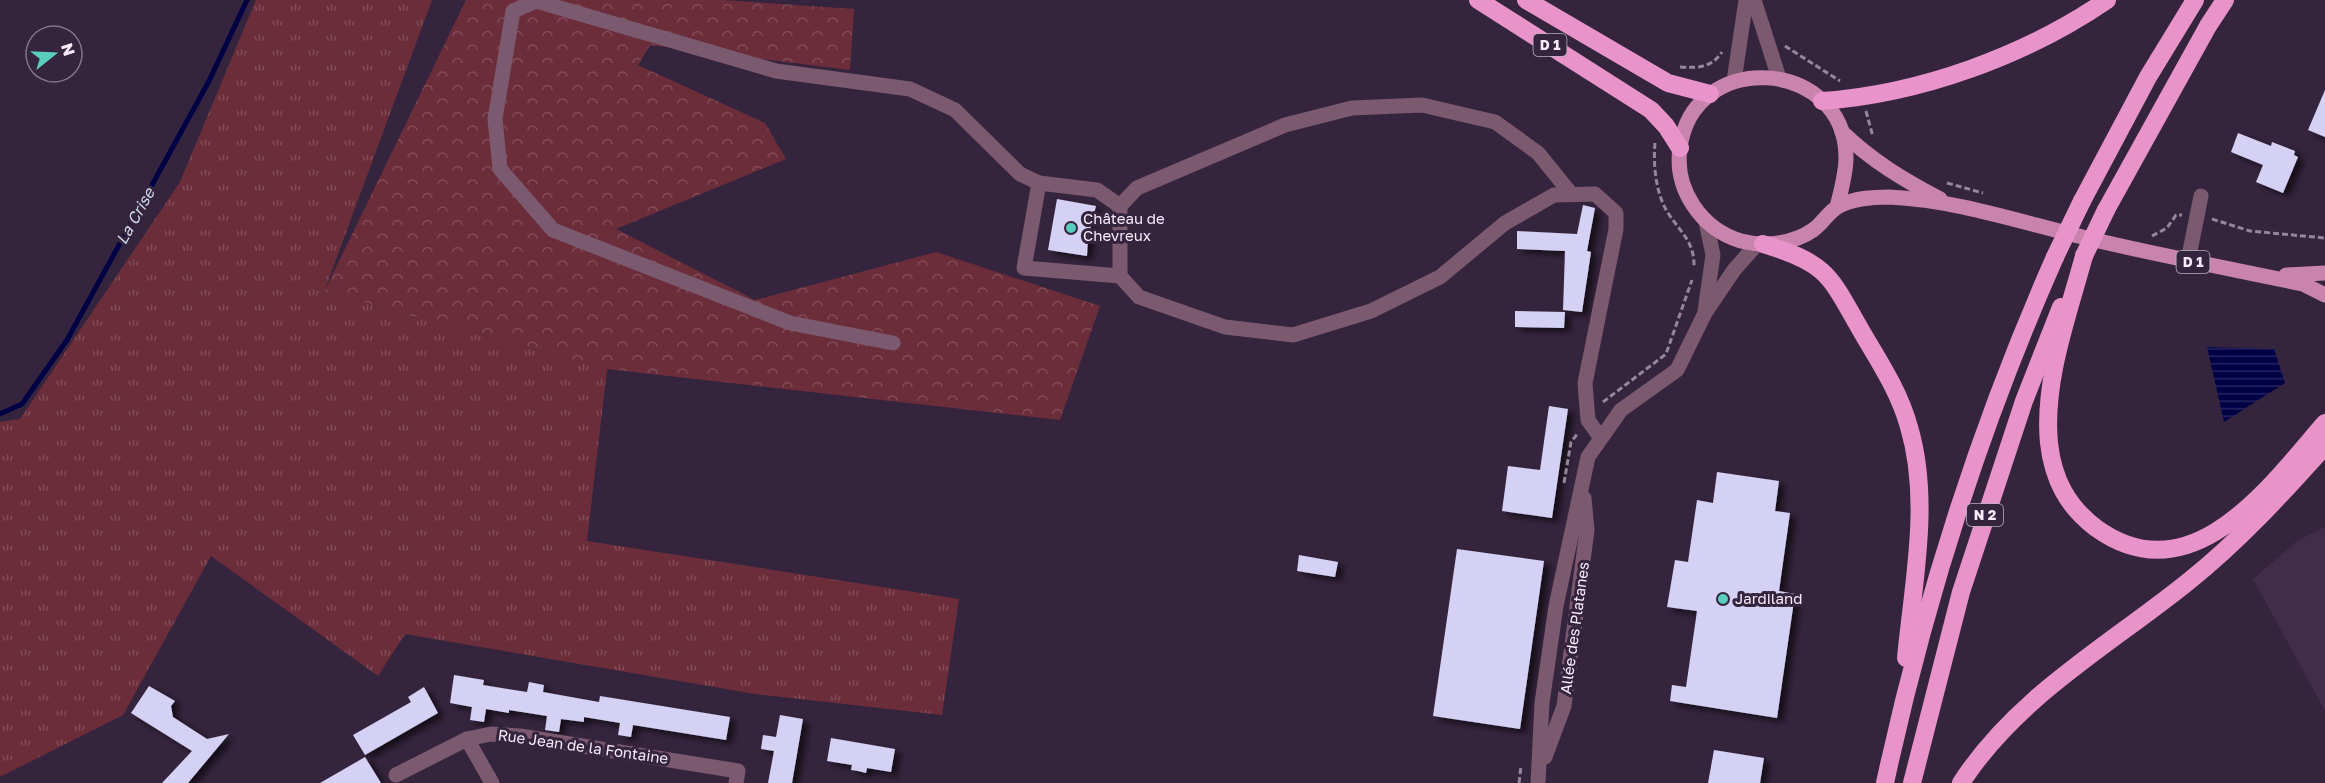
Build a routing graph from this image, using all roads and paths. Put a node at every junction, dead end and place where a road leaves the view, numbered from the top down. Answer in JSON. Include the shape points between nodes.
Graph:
{"nodes":[{"id":1,"x":1478,"y":0,"type":"edge"},
{"id":2,"x":1526,"y":0,"type":"edge"},
{"id":3,"x":1746,"y":0,"type":"edge"},
{"id":4,"x":1754,"y":0,"type":"edge"},
{"id":5,"x":2107,"y":0,"type":"edge"},
{"id":6,"x":2195,"y":0,"type":"edge"},
{"id":7,"x":2226,"y":0,"type":"edge"},
{"id":8,"x":1768,"y":38,"type":"junction"},
{"id":9,"x":1741,"y":42,"type":"junction"},
{"id":10,"x":1779,"y":78,"type":"junction"},
{"id":11,"x":1734,"y":81,"type":"junction"},
{"id":12,"x":1668,"y":83,"type":"junction"},
{"id":13,"x":1710,"y":94,"type":"junction"},
{"id":14,"x":1863,"y":98,"type":"junction"},
{"id":15,"x":1822,"y":101,"type":"junction"},
{"id":16,"x":1842,"y":132,"type":"junction"},
{"id":17,"x":1656,"y":138,"type":"dead end"},
{"id":18,"x":1876,"y":142,"type":"dead end"},
{"id":19,"x":1680,"y":148,"type":"junction"},
{"id":20,"x":1940,"y":180,"type":"dead end"},
{"id":21,"x":1039,"y":183,"type":"junction"},
{"id":22,"x":1984,"y":194,"type":"dead end"},
{"id":23,"x":1572,"y":195,"type":"junction"},
{"id":24,"x":2201,"y":196,"type":"dead end"},
{"id":25,"x":1946,"y":202,"type":"junction"},
{"id":26,"x":1120,"y":206,"type":"junction"},
{"id":27,"x":1837,"y":207,"type":"junction"},
{"id":28,"x":2197,"y":213,"type":"junction"},
{"id":29,"x":1706,"y":222,"type":"junction"},
{"id":30,"x":2144,"y":235,"type":"dead end"},
{"id":31,"x":2325,"y":238,"type":"edge"},
{"id":32,"x":1760,"y":244,"type":"junction"},
{"id":33,"x":2084,"y":256,"type":"junction"},
{"id":34,"x":2188,"y":261,"type":"junction"},
{"id":35,"x":2325,"y":273,"type":"edge"},
{"id":36,"x":1120,"y":276,"type":"junction"},
{"id":37,"x":2267,"y":276,"type":"junction"},
{"id":38,"x":2325,"y":295,"type":"edge"},
{"id":39,"x":1705,"y":313,"type":"junction"},
{"id":40,"x":893,"y":343,"type":"dead end"},
{"id":41,"x":1588,"y":420,"type":"junction"},
{"id":42,"x":2325,"y":423,"type":"edge"},
{"id":43,"x":1600,"y":437,"type":"junction"},
{"id":44,"x":2325,"y":446,"type":"edge"},
{"id":45,"x":1582,"y":483,"type":"junction"},
{"id":46,"x":1563,"y":489,"type":"dead end"},
{"id":47,"x":1900,"y":715,"type":"junction"},
{"id":48,"x":467,"y":739,"type":"junction"},
{"id":49,"x":1522,"y":759,"type":"dead end"},
{"id":50,"x":396,"y":775,"type":"dead end"},
{"id":51,"x":1539,"y":776,"type":"edge"},
{"id":52,"x":492,"y":783,"type":"edge"},
{"id":53,"x":736,"y":783,"type":"edge"},
{"id":54,"x":1518,"y":783,"type":"edge"},
{"id":55,"x":1885,"y":783,"type":"edge"},
{"id":56,"x":1912,"y":783,"type":"edge"},
{"id":57,"x":1961,"y":783,"type":"edge"}],
"edges":[{"from":1,"to":19,"type":"highway","number":"D 1","via":[[1651,110]]},
{"from":2,"to":12,"type":"highway","number":"D 1"},
{"from":3,"to":9,"type":"street"},
{"from":4,"to":8,"type":"street"},
{"from":5,"to":14,"type":"highway","via":[[2060,28],[1995,58]]},
{"from":6,"to":47,"type":"highway","number":"N 2","bridge":true,"via":[[2148,77],[2082,201],[2007,369],[1960,505]]},
{"from":7,"to":33,"type":"highway","number":"N 2","bridge":true,"via":[[2208,26]]},
{"from":8,"to":10,"type":"street"},
{"from":8,"to":14,"type":"path","via":[[1854,88]]},
{"from":9,"to":11,"type":"street"},
{"from":9,"to":12,"type":"path","via":[[1726,45],[1717,60],[1701,68],[1679,67]]},
{"from":10,"to":11,"type":"main road","via":[[1756,76]]},
{"from":10,"to":15,"type":"main road","via":[[1802,86]]},
{"from":11,"to":13,"type":"main road"},
{"from":12,"to":13,"type":"highway","number":"D 1"},
{"from":13,"to":19,"type":"main road","via":[[1685,128]]},
{"from":14,"to":15,"type":"highway"},
{"from":14,"to":18,"type":"path"},
{"from":15,"to":16,"type":"main road"},
{"from":16,"to":25,"type":"main road","number":"D 1","via":[[1866,155]]},
{"from":16,"to":27,"type":"main road","via":[[1846,156]]},
{"from":17,"to":41,"type":"path","via":[[1657,184],[1667,212],[1684,232],[1694,253],[1693,277],[1666,354],[1607,397]]},
{"from":19,"to":29,"type":"main road","via":[[1680,175],[1689,201]]},
{"from":20,"to":22,"type":"path"},
{"from":21,"to":26,"type":"street","via":[[1097,190]]},
{"from":21,"to":36,"type":"street","via":[[1024,268]]},
{"from":21,"to":40,"type":"street","via":[[1020,174],[956,110],[910,89],[776,71],[536,1],[513,11],[495,119],[500,169],[553,230],[790,323]]},
{"from":23,"to":26,"type":"street","via":[[1538,153],[1495,122],[1422,105],[1352,108],[1285,124],[1137,188]]},
{"from":23,"to":36,"type":"street","via":[[1554,195],[1505,223],[1440,277],[1371,311],[1293,335],[1225,327],[1139,297]]},
{"from":23,"to":41,"type":"street","via":[[1595,194],[1616,213],[1585,383]]},
{"from":24,"to":28,"type":"street"},
{"from":25,"to":27,"type":"main road","number":"D 1","via":[[1873,197]]},
{"from":25,"to":34,"type":"main road","number":"D 1"},
{"from":26,"to":36,"type":"street"},
{"from":27,"to":32,"type":"main road","via":[[1804,235]]},
{"from":28,"to":30,"type":"path","via":[[2176,215],[2167,228],[2152,236]]},
{"from":28,"to":31,"type":"path","via":[[2250,231]]},
{"from":28,"to":34,"type":"street"},
{"from":29,"to":32,"type":"main road","via":[[1730,237]]},
{"from":29,"to":39,"type":"street","name":"Allée des Platanes","via":[[1713,255]]},
{"from":32,"to":39,"type":"street","name":"Allée des Platanes","via":[[1734,270]]},
{"from":32,"to":47,"type":"highway","via":[[1800,255],[1828,276],[1885,370],[1909,426],[1920,508]]},
{"from":33,"to":42,"type":"highway","via":[[2053,378],[2049,442],[2052,463],[2065,496],[2100,531],[2148,548],[2180,546],[2209,537],[2242,515]]},
{"from":33,"to":56,"type":"highway","number":"N 2","via":[[2035,370],[1980,530],[1943,655]]},
{"from":34,"to":37,"type":"main road","number":"D 1"},
{"from":35,"to":37,"type":"main road","number":"D 1"},
{"from":37,"to":38,"type":"main road","number":"D 1","via":[[2303,284]]},
{"from":39,"to":43,"type":"street","name":"Allée des Platanes","via":[[1677,370],[1621,410]]},
{"from":41,"to":43,"type":"street"},
{"from":41,"to":46,"type":"path","via":[[1570,442]]},
{"from":43,"to":45,"type":"street","name":"Allée des Platanes","via":[[1588,457]]},
{"from":44,"to":57,"type":"highway","via":[[2262,515],[2207,567],[2013,719]]},
{"from":45,"to":51,"type":"street","name":"Allée des Platanes","via":[[1556,606],[1542,703]]},
{"from":45,"to":51,"type":"street","name":"Allée des Platanes","via":[[1587,530],[1564,706]]},
{"from":47,"to":55,"type":"highway","number":"N 2"},
{"from":48,"to":50,"type":"street"},
{"from":48,"to":52,"type":"street"},
{"from":48,"to":53,"type":"street","name":"Rue Jean de la Fontaine","via":[[491,734],[520,736],[738,771]]},
{"from":49,"to":54,"type":"path"}]}
